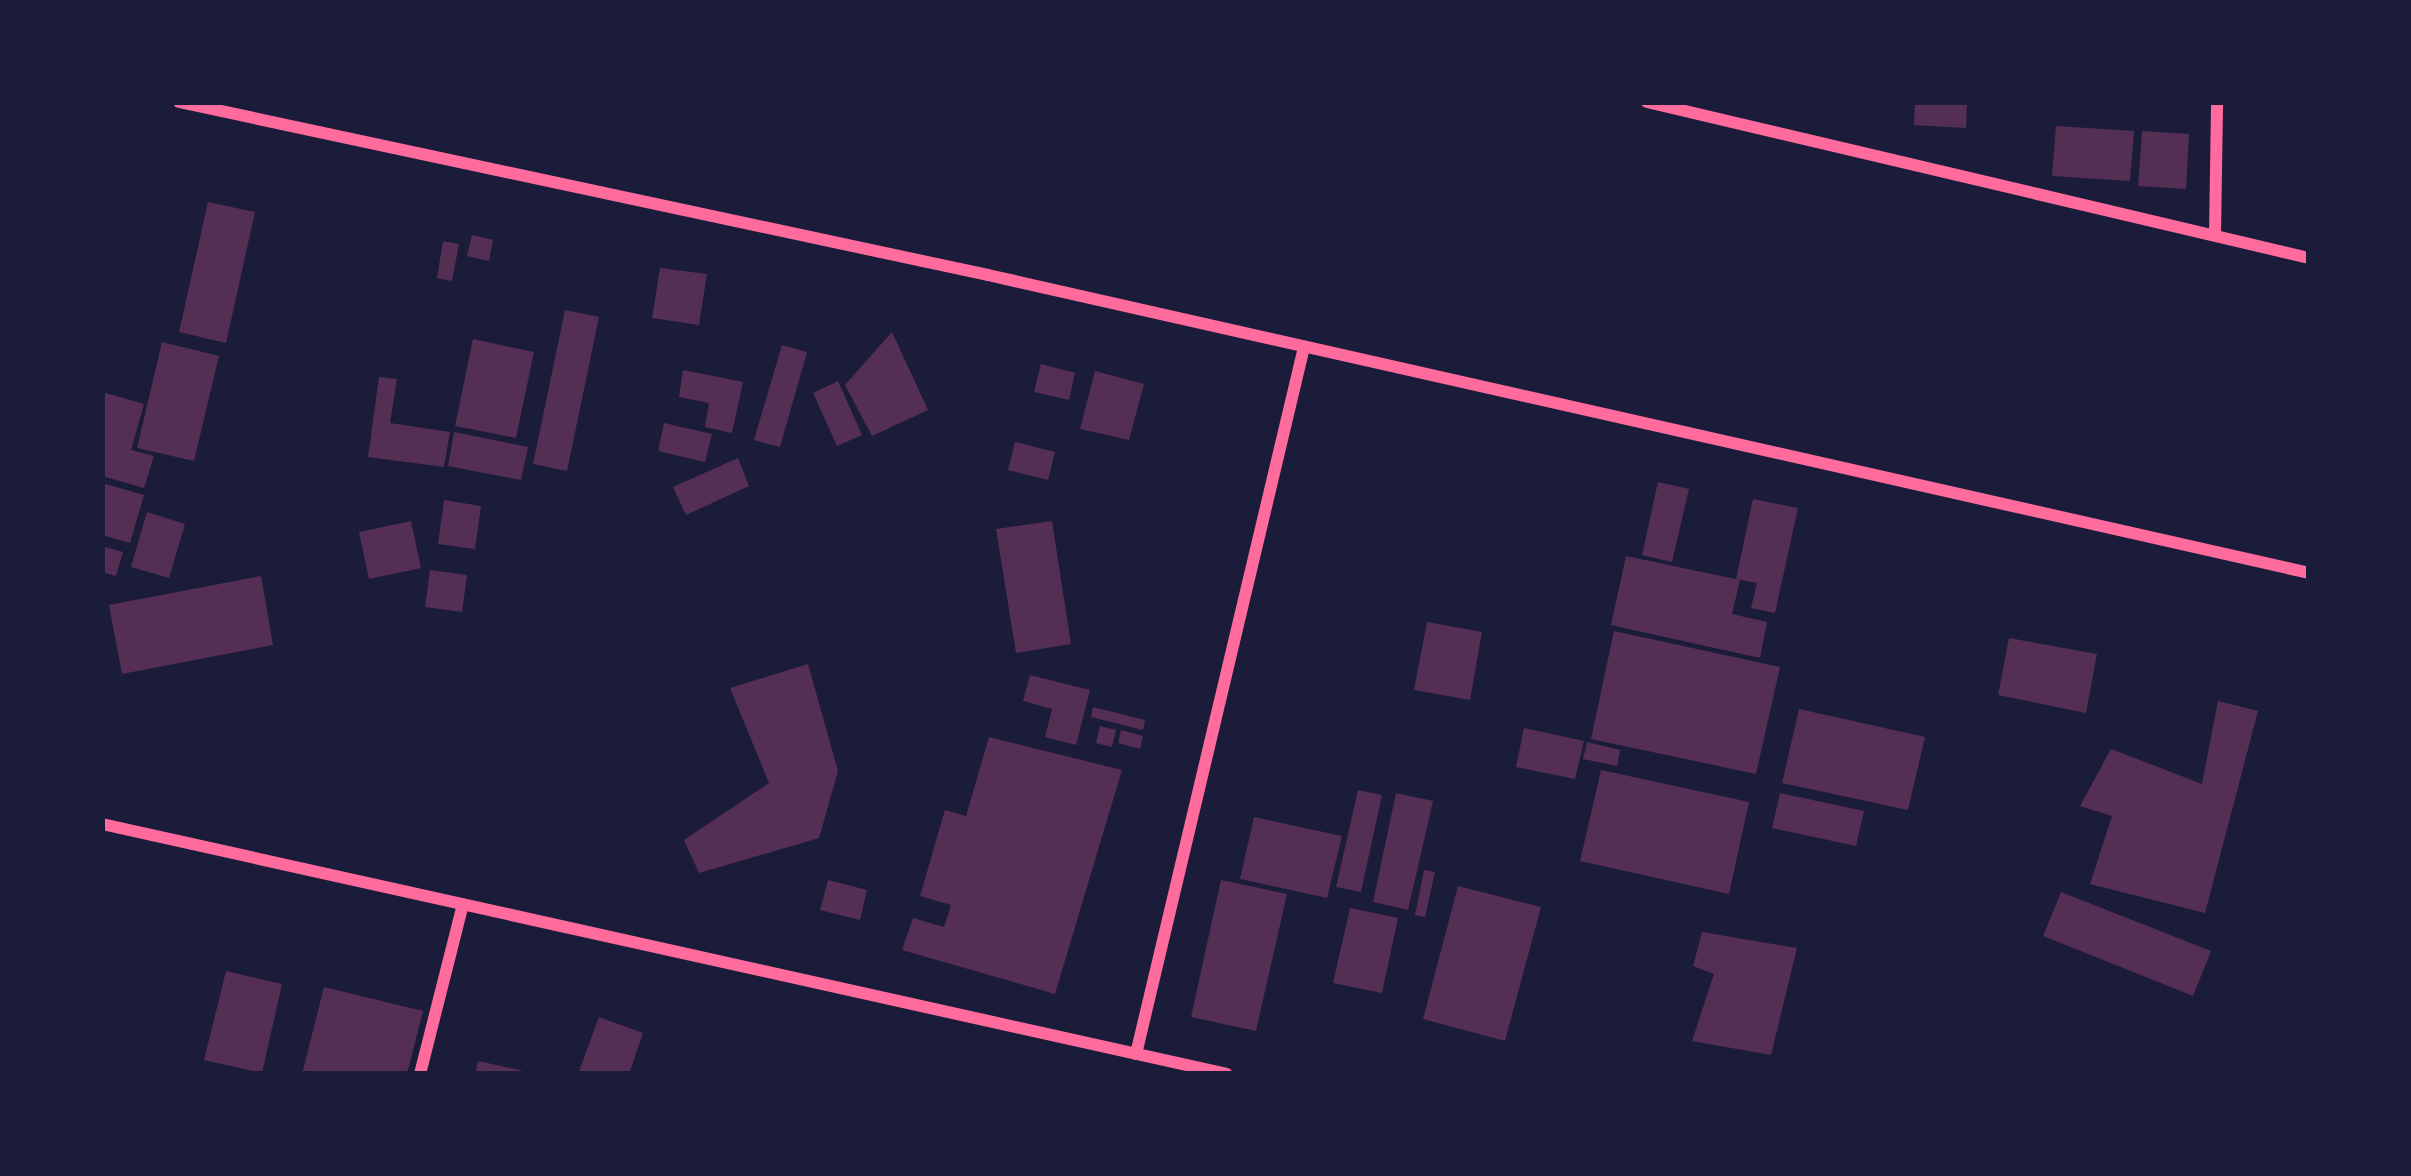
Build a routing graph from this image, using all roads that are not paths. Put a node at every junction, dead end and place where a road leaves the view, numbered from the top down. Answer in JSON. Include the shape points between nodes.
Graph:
{"nodes":[{"id":1,"x":179,"y":102,"type":"edge"},
{"id":2,"x":1646,"y":102,"type":"edge"},
{"id":3,"x":2217,"y":102,"type":"edge"},
{"id":4,"x":2215,"y":234,"type":"junction"},
{"id":5,"x":2309,"y":258,"type":"edge"},
{"id":6,"x":1304,"y":347,"type":"junction"},
{"id":7,"x":2309,"y":573,"type":"edge"},
{"id":8,"x":102,"y":824,"type":"edge"},
{"id":9,"x":463,"y":904,"type":"junction"},
{"id":10,"x":1136,"y":1054,"type":"junction"},
{"id":11,"x":420,"y":1074,"type":"edge"},
{"id":12,"x":1228,"y":1074,"type":"edge"}],
"edges":[{"from":1,"to":6,"type":"street"},
{"from":2,"to":4,"type":"street"},
{"from":3,"to":4,"type":"street"},
{"from":4,"to":5,"type":"street"},
{"from":6,"to":7,"type":"street"},
{"from":6,"to":10,"type":"street"},
{"from":8,"to":9,"type":"street"},
{"from":9,"to":10,"type":"street"},
{"from":9,"to":11,"type":"street"},
{"from":10,"to":12,"type":"street"}]}
